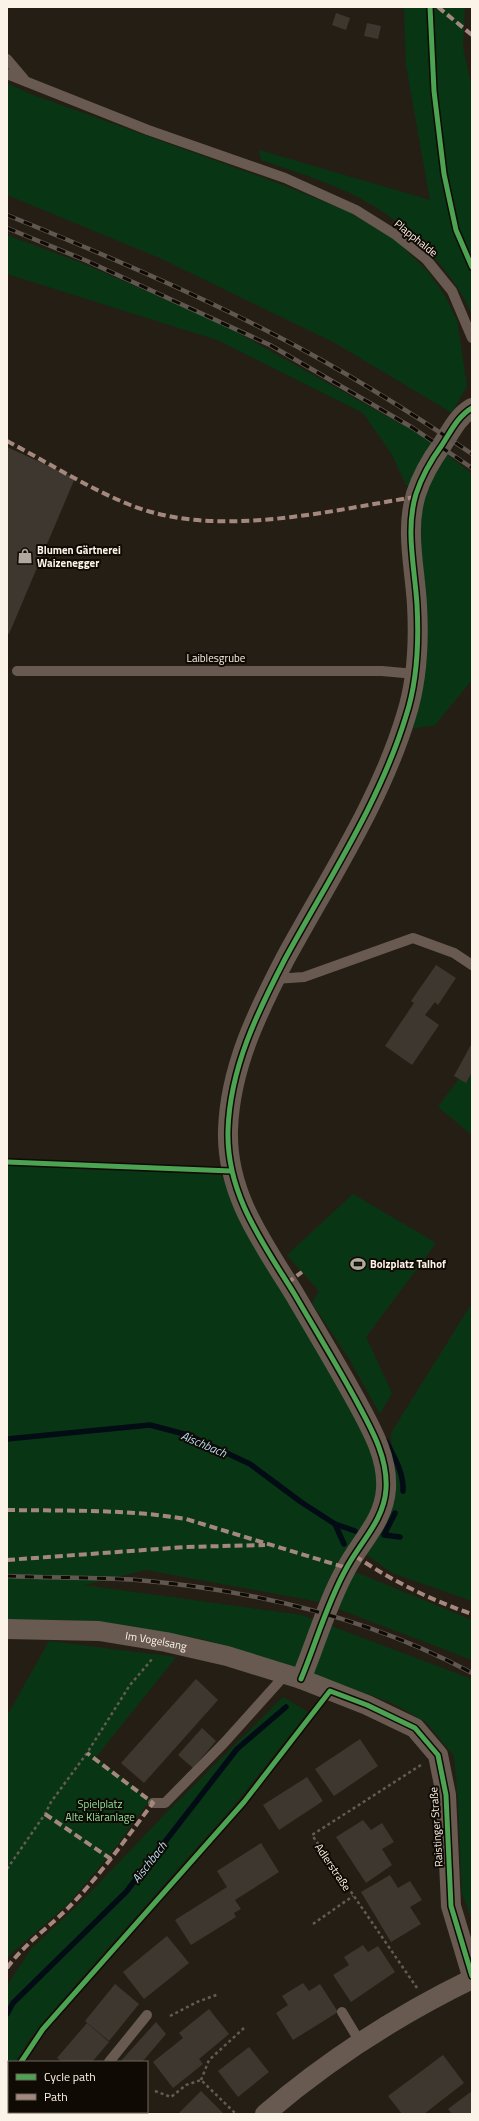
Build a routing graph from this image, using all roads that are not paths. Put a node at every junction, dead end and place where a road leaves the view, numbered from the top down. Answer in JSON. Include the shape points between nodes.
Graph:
{"nodes":[{"id":1,"x":7,"y":59,"type":"edge"},
{"id":2,"x":7,"y":74,"type":"edge"},
{"id":3,"x":27,"y":82,"type":"junction"},
{"id":4,"x":472,"y":338,"type":"edge"},
{"id":5,"x":472,"y":408,"type":"edge"},
{"id":6,"x":17,"y":671,"type":"dead end"},
{"id":7,"x":415,"y":674,"type":"junction"},
{"id":8,"x":472,"y":965,"type":"edge"},
{"id":9,"x":275,"y":979,"type":"junction"},
{"id":10,"x":7,"y":1628,"type":"edge"},
{"id":11,"x":293,"y":1677,"type":"junction"},
{"id":12,"x":153,"y":1803,"type":"dead end"},
{"id":13,"x":472,"y":1976,"type":"edge"},
{"id":14,"x":472,"y":1979,"type":"edge"},
{"id":15,"x":342,"y":2012,"type":"dead end"},
{"id":16,"x":147,"y":2015,"type":"dead end"},
{"id":17,"x":360,"y":2042,"type":"junction"},
{"id":18,"x":110,"y":2061,"type":"edge"},
{"id":19,"x":266,"y":2114,"type":"edge"}],
"edges":[{"from":1,"to":3,"type":"lane"},
{"from":2,"to":3,"type":"lane","name":"Plapphalde"},
{"from":3,"to":4,"type":"lane","name":"Plapphalde","via":[[148,130],[285,178],[356,210],[396,235],[426,259],[452,291]]},
{"from":5,"to":7,"type":"street","via":[[462,413],[428,464],[415,496],[411,528],[418,609]]},
{"from":6,"to":7,"type":"lane","name":"Laiblesgrube","via":[[374,671]]},
{"from":7,"to":9,"type":"street","via":[[409,707],[383,778]]},
{"from":8,"to":9,"type":"lane","via":[[454,953],[413,938],[304,977]]},
{"from":9,"to":11,"type":"street","via":[[244,1047],[235,1074],[228,1132],[231,1171],[251,1220],[335,1362],[369,1426],[383,1458],[386,1475],[386,1492],[378,1520],[346,1568]]},
{"from":10,"to":11,"type":"street","name":"Im Vogelsang","via":[[99,1630],[227,1656]]},
{"from":11,"to":12,"type":"lane","via":[[165,1803]]},
{"from":11,"to":13,"type":"street","name":"Raistinger Straße","via":[[367,1705],[415,1728],[438,1755],[446,1795],[451,1906]]},
{"from":14,"to":17,"type":"street","via":[[426,2002]]},
{"from":15,"to":17,"type":"lane"},
{"from":16,"to":18,"type":"lane"},
{"from":17,"to":19,"type":"street","via":[[295,2088]]}]}
